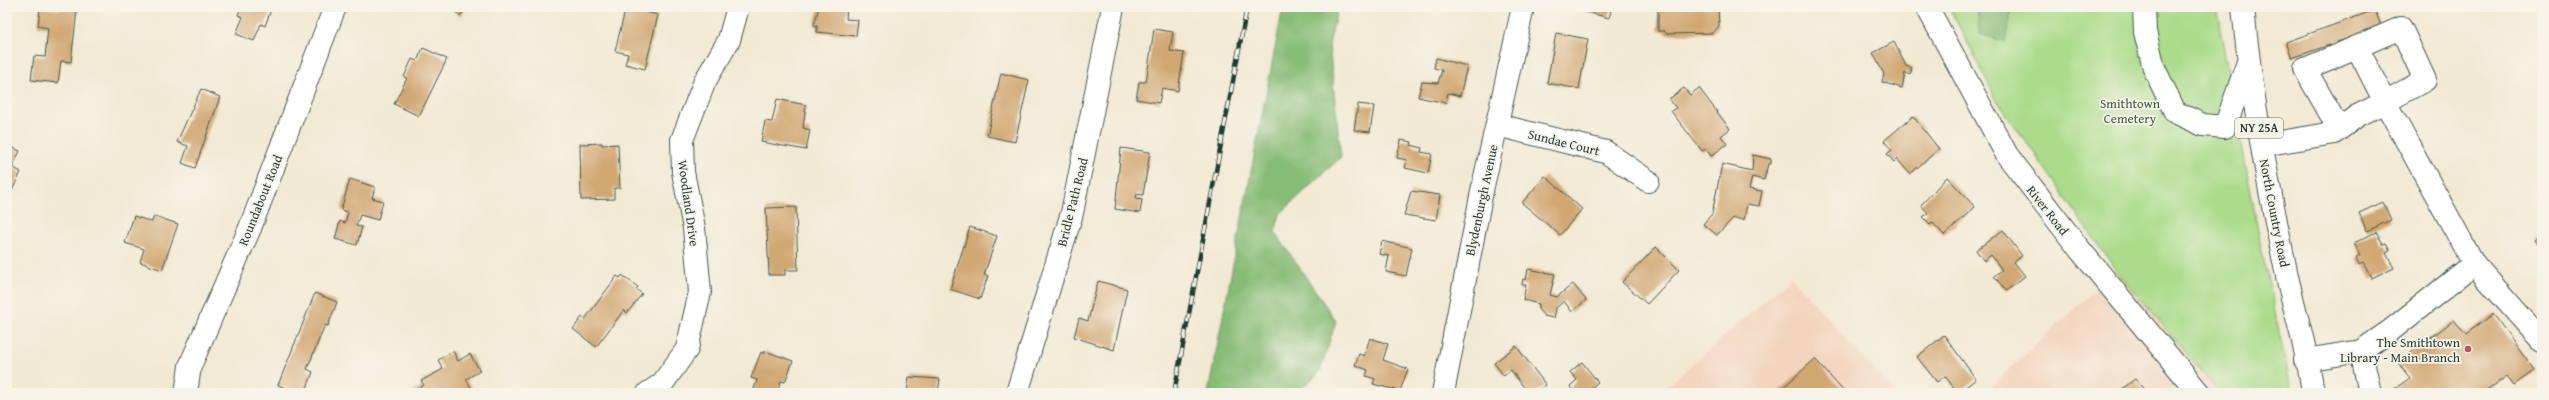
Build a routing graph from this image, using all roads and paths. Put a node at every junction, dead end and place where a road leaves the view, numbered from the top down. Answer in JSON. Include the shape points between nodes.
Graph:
{"nodes":[{"id":1,"x":336,"y":7,"type":"edge"},
{"id":2,"x":738,"y":7,"type":"edge"},
{"id":3,"x":1113,"y":7,"type":"edge"},
{"id":4,"x":1523,"y":7,"type":"edge"},
{"id":5,"x":1927,"y":7,"type":"edge"},
{"id":6,"x":2144,"y":7,"type":"edge"},
{"id":7,"x":2243,"y":7,"type":"edge"},
{"id":8,"x":2357,"y":47,"type":"junction"},
{"id":9,"x":2248,"y":62,"type":"junction"},
{"id":10,"x":2385,"y":102,"type":"junction"},
{"id":11,"x":1497,"y":125,"type":"junction"},
{"id":12,"x":2338,"y":129,"type":"junction"},
{"id":13,"x":2262,"y":145,"type":"junction"},
{"id":14,"x":1648,"y":181,"type":"dead end"},
{"id":15,"x":2474,"y":264,"type":"junction"},
{"id":16,"x":2542,"y":341,"type":"edge"},
{"id":17,"x":2361,"y":351,"type":"junction"},
{"id":18,"x":2305,"y":360,"type":"junction"},
{"id":19,"x":1445,"y":384,"type":"edge"},
{"id":20,"x":186,"y":393,"type":"edge"},
{"id":21,"x":648,"y":393,"type":"edge"},
{"id":22,"x":1017,"y":393,"type":"edge"},
{"id":23,"x":1460,"y":393,"type":"edge"},
{"id":24,"x":2199,"y":393,"type":"edge"},
{"id":25,"x":2312,"y":393,"type":"edge"},
{"id":26,"x":2370,"y":393,"type":"edge"}],
"edges":[{"from":1,"to":20,"type":"street","name":"Roundabout Road","via":[[250,228],[190,366]]},
{"from":2,"to":21,"type":"street","name":"Woodland Drive","via":[[730,40],[705,81],[682,140],[683,172],[694,228],[700,292],[688,349],[662,384]]},
{"from":3,"to":22,"type":"street","name":"Bridle Path Road","via":[[1072,213]]},
{"from":4,"to":11,"type":"street","name":"Blydenburgh Avenue"},
{"from":5,"to":24,"type":"street","name":"River Road","via":[[2007,155],[2081,251]]},
{"from":6,"to":9,"type":"street","via":[[2145,32],[2154,68],[2175,112],[2203,125],[2225,127]]},
{"from":7,"to":9,"type":"street","name":"North Country Road","number":"NY 25A"},
{"from":8,"to":10,"type":"street"},
{"from":8,"to":10,"type":"street","via":[[2401,28],[2426,80]]},
{"from":8,"to":12,"type":"street","via":[[2305,69]]},
{"from":9,"to":13,"type":"street","name":"North Country Road","number":"NY 25A"},
{"from":10,"to":12,"type":"street"},
{"from":10,"to":15,"type":"street"},
{"from":11,"to":14,"type":"street","name":"Sundae Court","via":[[1606,152]]},
{"from":11,"to":19,"type":"street","name":"Blydenburgh Avenue"},
{"from":12,"to":13,"type":"street","via":[[2334,133]]},
{"from":13,"to":18,"type":"street","name":"North Country Road","number":"NY 25A"},
{"from":15,"to":16,"type":"street"},
{"from":15,"to":17,"type":"street"},
{"from":17,"to":18,"type":"street"},
{"from":17,"to":26,"type":"street"},
{"from":18,"to":25,"type":"street","name":"North Country Road","number":"NY 25A"},
{"from":19,"to":23,"type":"street"}]}
